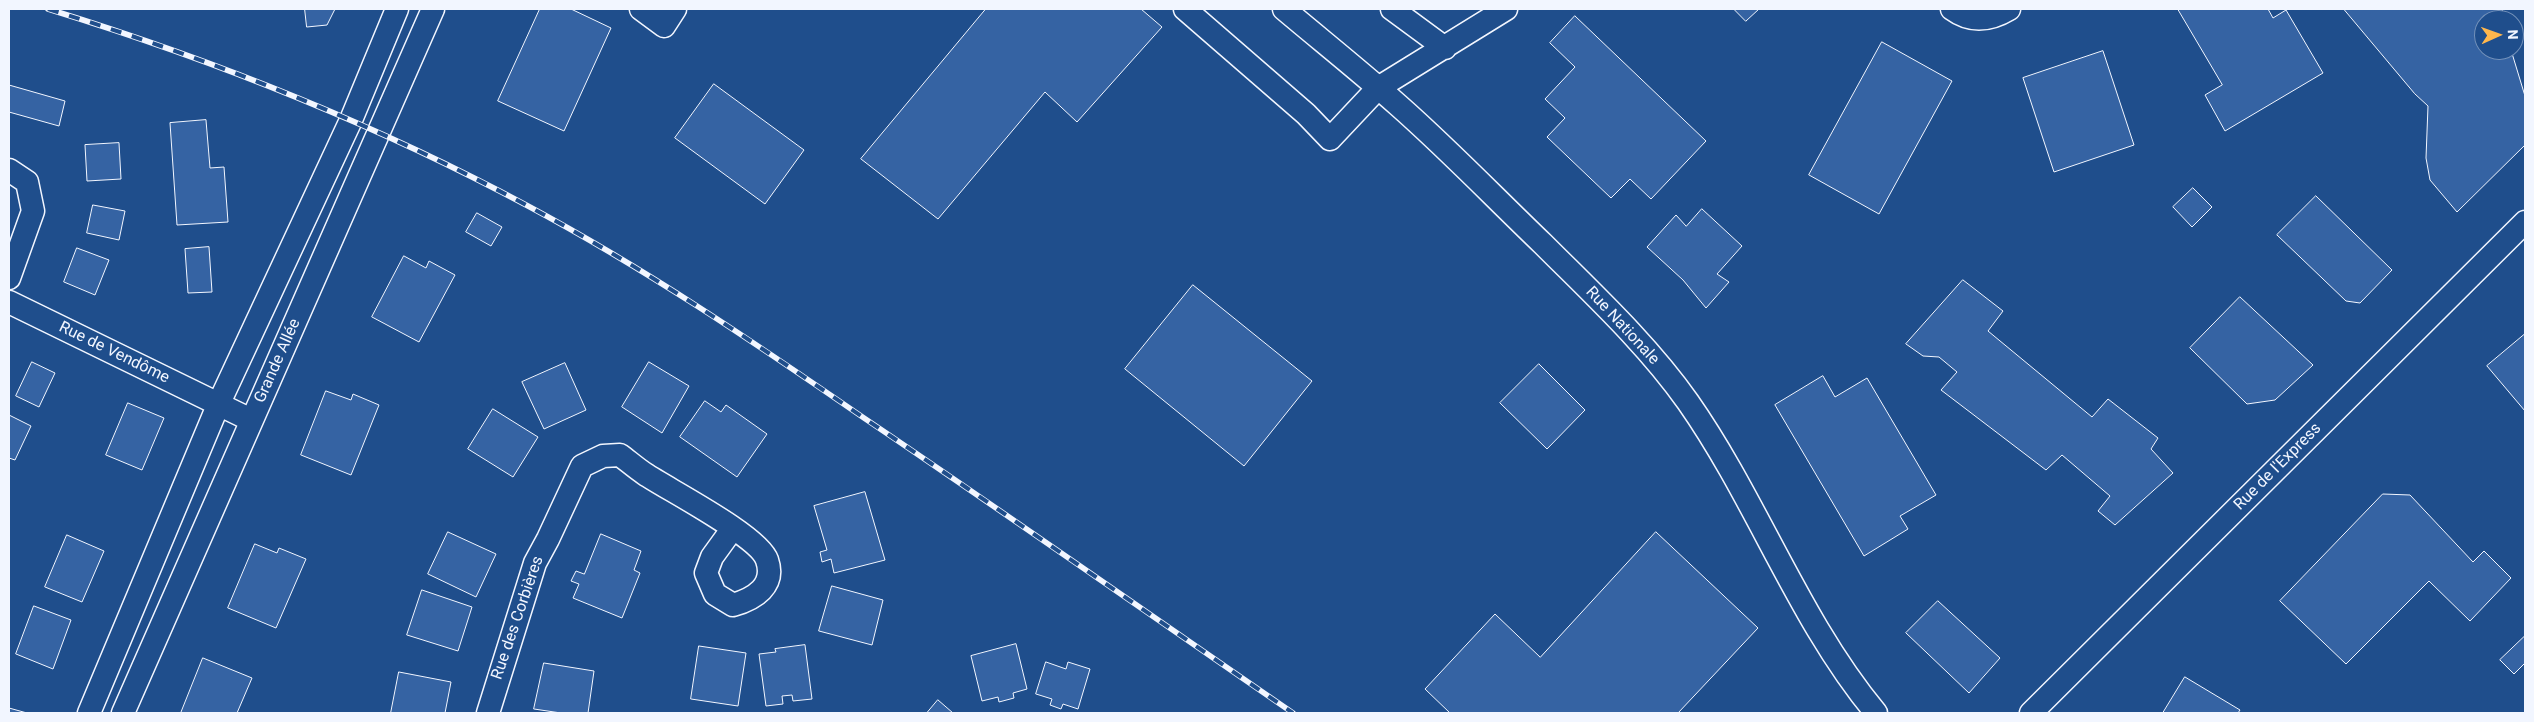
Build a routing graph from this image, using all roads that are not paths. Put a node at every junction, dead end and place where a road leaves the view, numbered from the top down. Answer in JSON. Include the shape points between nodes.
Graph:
{"nodes":[{"id":1,"x":397,"y":9,"type":"edge"},
{"id":2,"x":433,"y":9,"type":"edge"},
{"id":3,"x":641,"y":9,"type":"edge"},
{"id":4,"x":676,"y":9,"type":"edge"},
{"id":5,"x":1185,"y":9,"type":"edge"},
{"id":6,"x":1284,"y":9,"type":"edge"},
{"id":7,"x":1392,"y":9,"type":"edge"},
{"id":8,"x":1506,"y":9,"type":"edge"},
{"id":9,"x":1952,"y":9,"type":"edge"},
{"id":10,"x":2009,"y":9,"type":"edge"},
{"id":11,"x":1445,"y":48,"type":"junction"},
{"id":12,"x":1378,"y":88,"type":"junction"},
{"id":13,"x":18,"y":176,"type":"edge"},
{"id":14,"x":2525,"y":222,"type":"edge"},
{"id":15,"x":9,"y":278,"type":"edge"},
{"id":16,"x":9,"y":302,"type":"edge"},
{"id":17,"x":219,"y":403,"type":"junction"},
{"id":18,"x":251,"y":420,"type":"junction"},
{"id":19,"x":733,"y":528,"type":"dead end"},
{"id":20,"x":89,"y":713,"type":"edge"},
{"id":21,"x":124,"y":713,"type":"edge"},
{"id":22,"x":488,"y":713,"type":"edge"},
{"id":23,"x":1876,"y":713,"type":"edge"},
{"id":24,"x":2031,"y":713,"type":"edge"}],
"edges":[{"from":1,"to":17,"type":"street","via":[[344,136]]},
{"from":2,"to":18,"type":"street","name":"Grande Allée"},
{"from":3,"to":4,"type":"street","via":[[664,26]]},
{"from":5,"to":12,"type":"street","via":[[1330,138]]},
{"from":6,"to":12,"type":"street","name":"Rue Nationale"},
{"from":7,"to":11,"type":"street"},
{"from":8,"to":11,"type":"street"},
{"from":9,"to":10,"type":"street","via":[[1981,20]]},
{"from":11,"to":12,"type":"street"},
{"from":12,"to":23,"type":"street","name":"Rue Nationale","via":[[1426,130],[1582,283],[1675,385],[1735,476],[1817,630],[1851,683]]},
{"from":13,"to":15,"type":"street","via":[[33,212]]},
{"from":14,"to":24,"type":"street","name":"Rue de l'Express"},
{"from":16,"to":17,"type":"street","name":"Rue de Vendôme"},
{"from":17,"to":18,"type":"street","name":"Rue de Vendôme"},
{"from":17,"to":20,"type":"street"},
{"from":18,"to":21,"type":"street","name":"Grande Allée"},
{"from":19,"to":22,"type":"street","name":"Rue des Corbières","via":[[620,455],[603,456],[582,466],[534,563]]}]}
